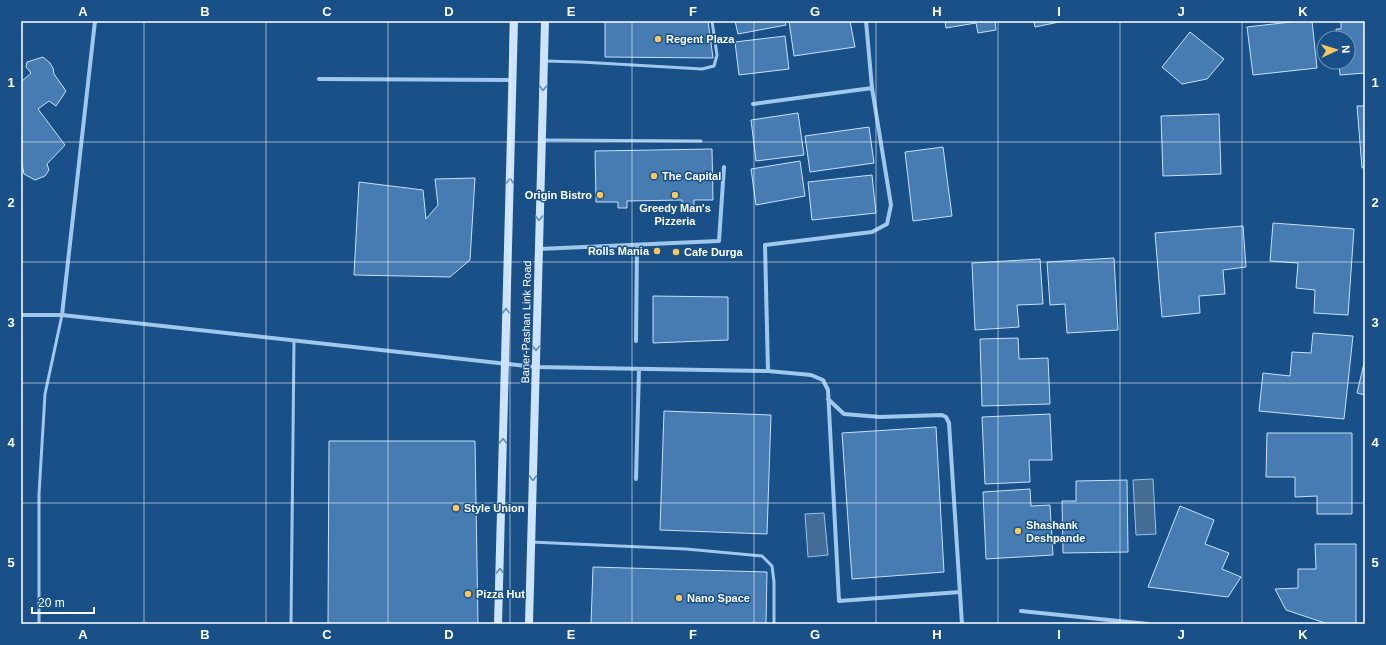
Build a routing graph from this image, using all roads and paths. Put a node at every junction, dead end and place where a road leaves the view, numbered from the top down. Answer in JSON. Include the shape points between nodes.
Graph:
{"nodes":[{"id":1,"x":94,"y":21,"type":"edge"},
{"id":2,"x":514,"y":21,"type":"edge"},
{"id":3,"x":545,"y":21,"type":"edge"},
{"id":4,"x":712,"y":21,"type":"edge"},
{"id":5,"x":866,"y":21,"type":"edge"},
{"id":6,"x":544,"y":61,"type":"junction"},
{"id":7,"x":319,"y":79,"type":"dead end"},
{"id":8,"x":512,"y":80,"type":"junction"},
{"id":9,"x":872,"y":88,"type":"junction"},
{"id":10,"x":753,"y":104,"type":"dead end"},
{"id":11,"x":542,"y":140,"type":"junction"},
{"id":12,"x":700,"y":141,"type":"dead end"},
{"id":13,"x":724,"y":167,"type":"dead end"},
{"id":14,"x":637,"y":244,"type":"junction"},
{"id":15,"x":538,"y":250,"type":"junction"},
{"id":16,"x":21,"y":315,"type":"edge"},
{"id":17,"x":62,"y":316,"type":"junction"},
{"id":18,"x":294,"y":341,"type":"junction"},
{"id":19,"x":636,"y":341,"type":"dead end"},
{"id":20,"x":505,"y":363,"type":"junction"},
{"id":21,"x":536,"y":367,"type":"junction"},
{"id":22,"x":639,"y":369,"type":"junction"},
{"id":23,"x":768,"y":371,"type":"junction"},
{"id":24,"x":828,"y":399,"type":"junction"},
{"id":25,"x":636,"y":479,"type":"dead end"},
{"id":26,"x":531,"y":542,"type":"junction"},
{"id":27,"x":960,"y":592,"type":"junction"},
{"id":28,"x":1021,"y":611,"type":"dead end"},
{"id":29,"x":39,"y":624,"type":"edge"},
{"id":30,"x":291,"y":624,"type":"edge"},
{"id":31,"x":498,"y":624,"type":"edge"},
{"id":32,"x":529,"y":624,"type":"edge"},
{"id":33,"x":774,"y":624,"type":"edge"},
{"id":34,"x":962,"y":624,"type":"edge"},
{"id":35,"x":1148,"y":624,"type":"edge"}],
"edges":[{"from":1,"to":17,"type":"street"},
{"from":2,"to":8,"type":"street","name":"Baner-Pashan Link Road"},
{"from":3,"to":6,"type":"street","name":"Baner-Pashan Link Road"},
{"from":4,"to":6,"type":"lane","via":[[717,55],[714,66],[702,69]]},
{"from":5,"to":9,"type":"street"},
{"from":6,"to":11,"type":"street","name":"Baner-Pashan Link Road","one_way":true},
{"from":7,"to":8,"type":"street"},
{"from":20,"to":8,"type":"street","name":"Baner-Pashan Link Road","one_way":true},
{"from":9,"to":10,"type":"street"},
{"from":9,"to":23,"type":"street","via":[[891,205],[887,224],[872,232],[765,246]]},
{"from":11,"to":12,"type":"lane"},
{"from":11,"to":15,"type":"street","name":"Baner-Pashan Link Road","one_way":true},
{"from":13,"to":14,"type":"street","via":[[719,241]]},
{"from":14,"to":15,"type":"street"},
{"from":14,"to":19,"type":"street"},
{"from":15,"to":21,"type":"street","name":"Baner-Pashan Link Road","one_way":true},
{"from":16,"to":17,"type":"street"},
{"from":17,"to":18,"type":"street"},
{"from":17,"to":29,"type":"lane","via":[[45,394],[39,494]]},
{"from":18,"to":20,"type":"street"},
{"from":18,"to":30,"type":"lane"},
{"from":20,"to":21,"type":"street"},
{"from":31,"to":20,"type":"street","name":"Baner-Pashan Link Road","one_way":true},
{"from":21,"to":22,"type":"street"},
{"from":21,"to":26,"type":"street","name":"Baner-Pashan Link Road","one_way":true},
{"from":22,"to":23,"type":"street"},
{"from":22,"to":25,"type":"street"},
{"from":23,"to":24,"type":"street","via":[[811,375],[823,380],[828,390]]},
{"from":24,"to":27,"type":"street","via":[[844,414],[946,417],[950,423]]},
{"from":24,"to":27,"type":"street","via":[[839,601]]},
{"from":26,"to":32,"type":"street","name":"Baner-Pashan Link Road"},
{"from":26,"to":33,"type":"lane","via":[[686,548],[762,556],[772,566]]},
{"from":27,"to":34,"type":"street"},
{"from":28,"to":35,"type":"street"}]}
